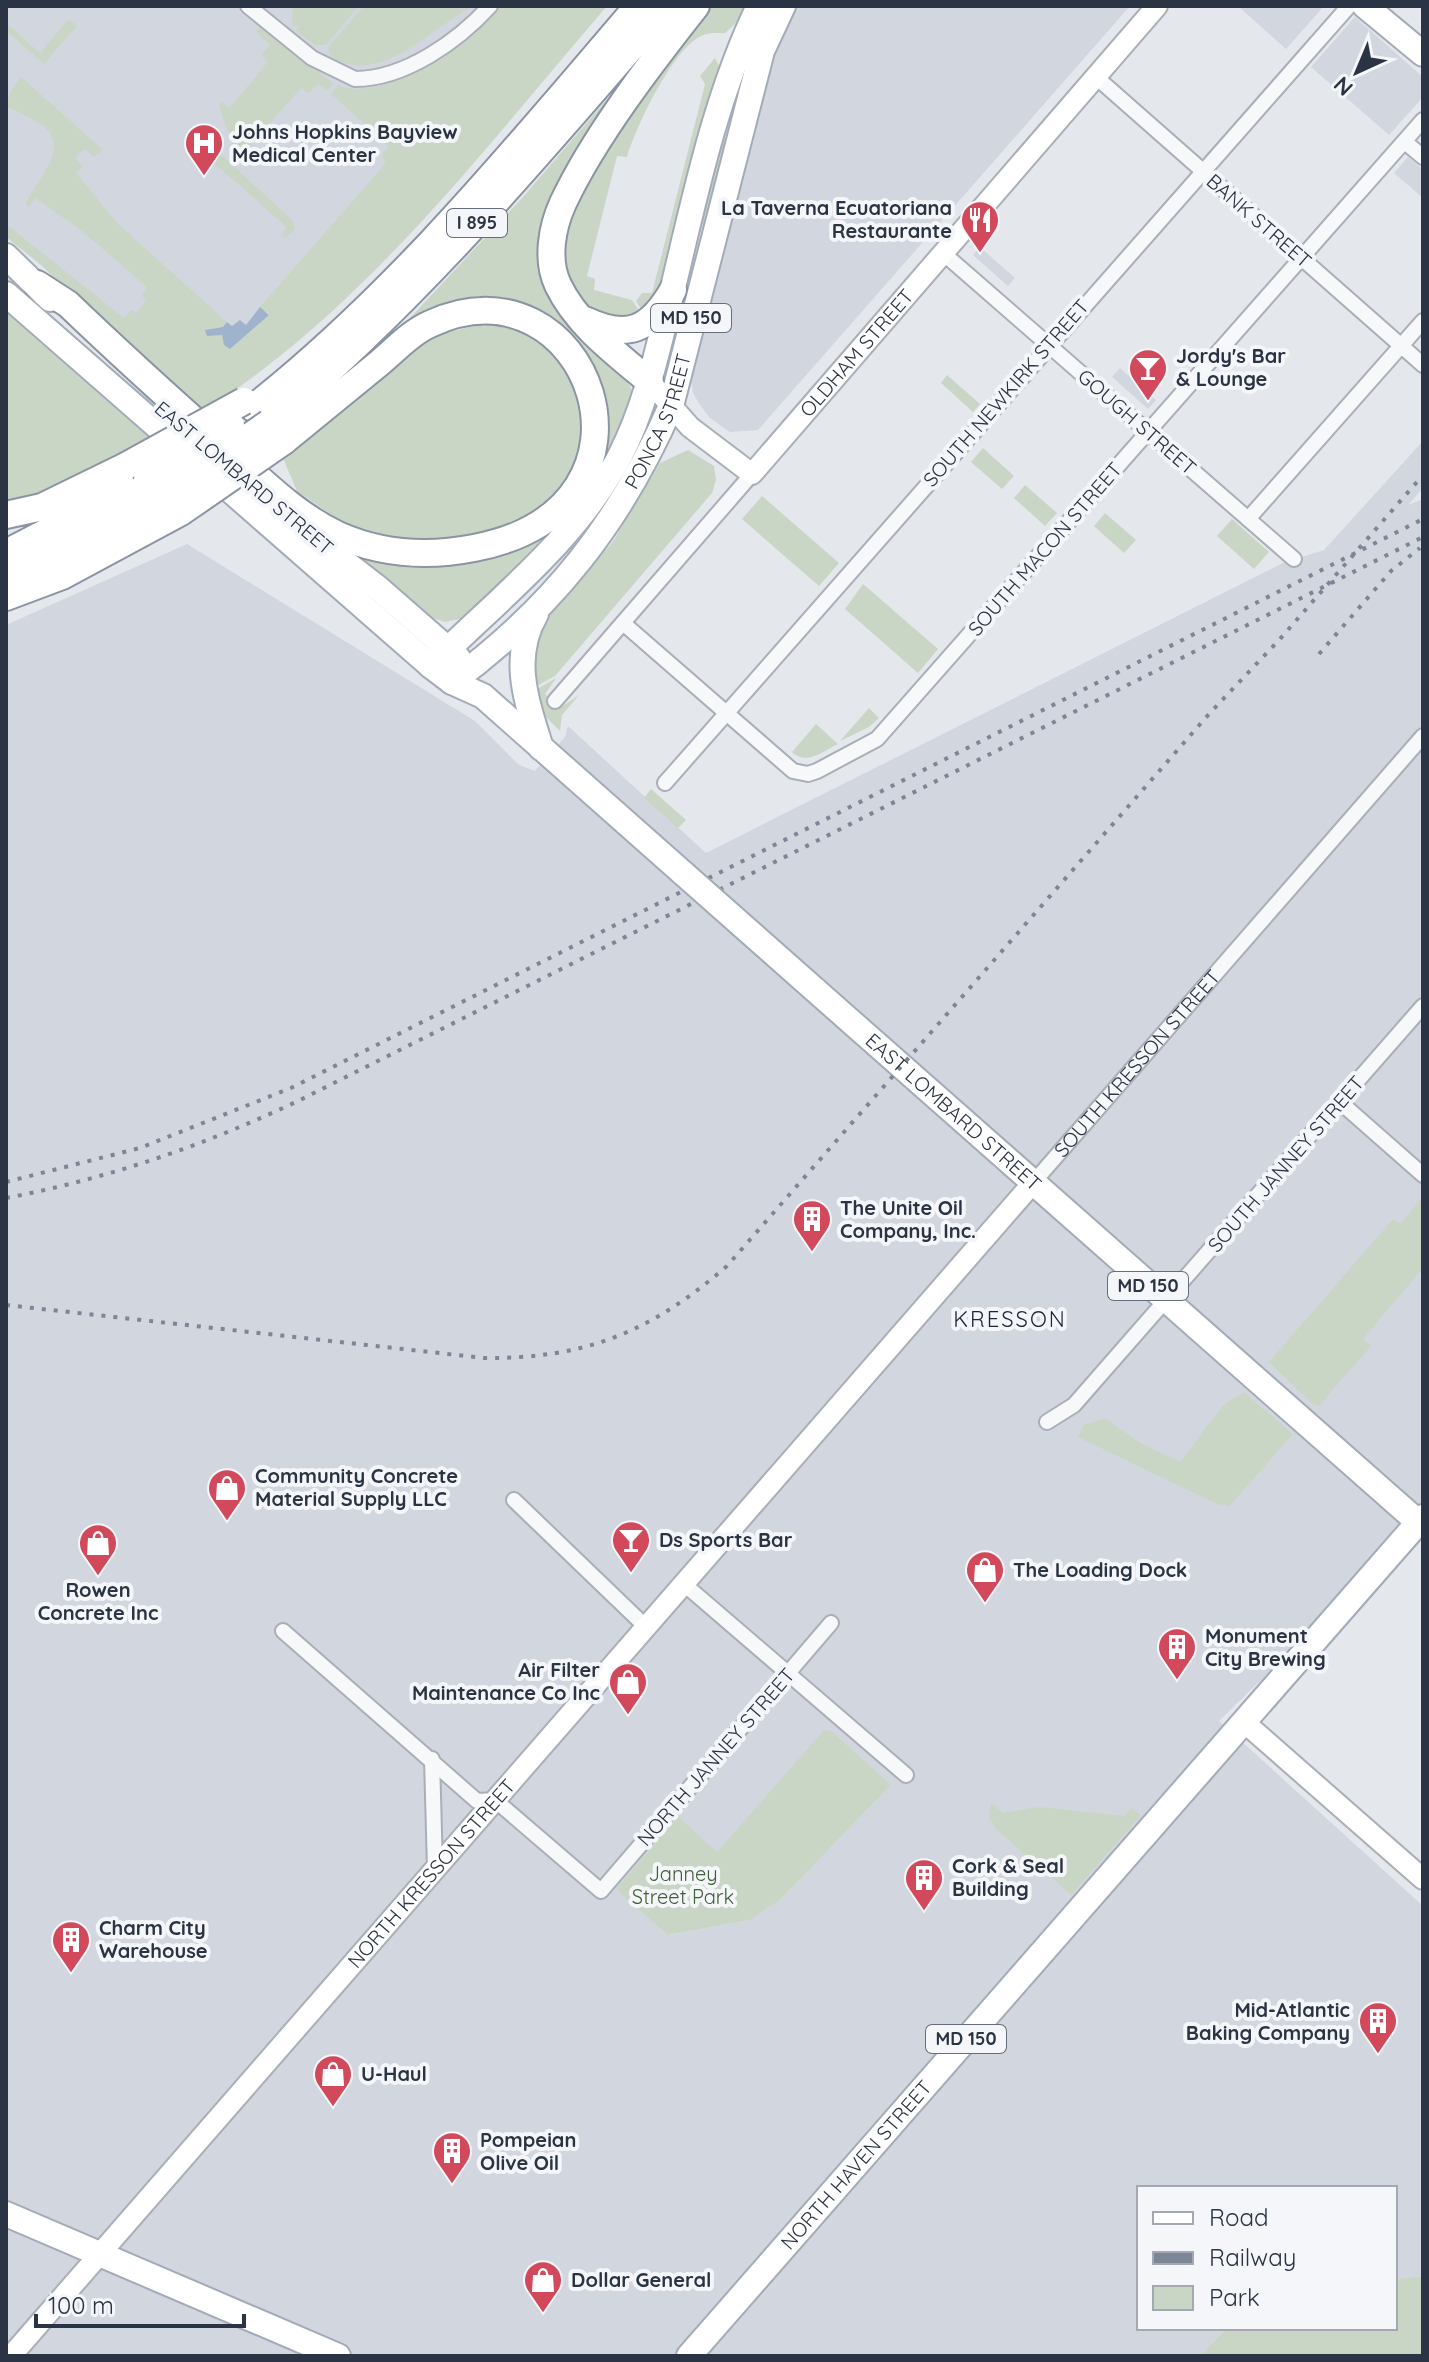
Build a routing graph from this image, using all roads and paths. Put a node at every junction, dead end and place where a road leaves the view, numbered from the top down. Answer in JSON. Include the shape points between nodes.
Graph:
{"nodes":[{"id":1,"x":248,"y":6,"type":"edge"},
{"id":2,"x":490,"y":6,"type":"edge"},
{"id":3,"x":638,"y":6,"type":"edge"},
{"id":4,"x":667,"y":6,"type":"edge"},
{"id":5,"x":696,"y":6,"type":"edge"},
{"id":6,"x":759,"y":6,"type":"edge"},
{"id":7,"x":783,"y":6,"type":"edge"},
{"id":8,"x":1157,"y":6,"type":"edge"},
{"id":9,"x":1349,"y":6,"type":"edge"},
{"id":10,"x":1365,"y":6,"type":"edge"},
{"id":11,"x":1423,"y":54,"type":"edge"},
{"id":12,"x":1096,"y":77,"type":"junction"},
{"id":13,"x":1423,"y":120,"type":"edge"},
{"id":14,"x":1405,"y":142,"type":"junction"},
{"id":15,"x":1423,"y":157,"type":"edge"},
{"id":16,"x":1202,"y":170,"type":"junction"},
{"id":17,"x":943,"y":253,"type":"junction"},
{"id":18,"x":6,"y":256,"type":"edge"},
{"id":19,"x":1302,"y":258,"type":"junction"},
{"id":20,"x":37,"y":284,"type":"junction"},
{"id":21,"x":673,"y":290,"type":"junction"},
{"id":22,"x":6,"y":294,"type":"edge"},
{"id":23,"x":582,"y":319,"type":"junction"},
{"id":24,"x":1423,"y":321,"type":"edge"},
{"id":25,"x":1048,"y":345,"type":"junction"},
{"id":26,"x":1401,"y":346,"type":"junction"},
{"id":27,"x":1423,"y":365,"type":"edge"},
{"id":28,"x":650,"y":382,"type":"junction"},
{"id":29,"x":671,"y":406,"type":"junction"},
{"id":30,"x":262,"y":418,"type":"junction"},
{"id":31,"x":1149,"y":433,"type":"junction"},
{"id":32,"x":752,"y":474,"type":"junction"},
{"id":33,"x":155,"y":488,"type":"junction"},
{"id":34,"x":6,"y":515,"type":"edge"},
{"id":35,"x":1248,"y":519,"type":"junction"},
{"id":36,"x":6,"y":553,"type":"edge"},
{"id":37,"x":1294,"y":559,"type":"dead end"},
{"id":38,"x":6,"y":576,"type":"edge"},
{"id":39,"x":6,"y":597,"type":"edge"},
{"id":40,"x":544,"y":601,"type":"junction"},
{"id":41,"x":623,"y":623,"type":"junction"},
{"id":42,"x":440,"y":658,"type":"junction"},
{"id":43,"x":461,"y":676,"type":"junction"},
{"id":44,"x":555,"y":701,"type":"dead end"},
{"id":45,"x":727,"y":713,"type":"junction"},
{"id":46,"x":1423,"y":736,"type":"edge"},
{"id":47,"x":549,"y":756,"type":"junction"},
{"id":48,"x":665,"y":783,"type":"dead end"},
{"id":49,"x":1423,"y":1006,"type":"edge"},
{"id":50,"x":1340,"y":1102,"type":"junction"},
{"id":51,"x":1423,"y":1175,"type":"edge"},
{"id":52,"x":1032,"y":1184,"type":"junction"},
{"id":53,"x":1166,"y":1302,"type":"junction"},
{"id":54,"x":853,"y":1390,"type":"joint"},
{"id":55,"x":1047,"y":1422,"type":"dead end"},
{"id":56,"x":514,"y":1500,"type":"dead end"},
{"id":57,"x":1421,"y":1522,"type":"edge"},
{"id":58,"x":684,"y":1584,"type":"junction"},
{"id":59,"x":831,"y":1623,"type":"dead end"},
{"id":60,"x":646,"y":1627,"type":"junction"},
{"id":61,"x":283,"y":1631,"type":"dead end"},
{"id":62,"x":788,"y":1673,"type":"junction"},
{"id":63,"x":1244,"y":1722,"type":"junction"},
{"id":64,"x":432,"y":1759,"type":"junction"},
{"id":65,"x":906,"y":1775,"type":"dead end"},
{"id":66,"x":495,"y":1800,"type":"junction"},
{"id":67,"x":435,"y":1869,"type":"junction"},
{"id":68,"x":1423,"y":1879,"type":"edge"},
{"id":69,"x":6,"y":2214,"type":"edge"},
{"id":70,"x":100,"y":2252,"type":"junction"},
{"id":71,"x":11,"y":2356,"type":"edge"},
{"id":72,"x":338,"y":2356,"type":"edge"},
{"id":73,"x":689,"y":2356,"type":"edge"}],
"edges":[{"from":1,"to":2,"type":"street","via":[[329,70],[362,79],[425,57]]},
{"from":3,"to":30,"type":"highway","number":"I 895","via":[[398,277]]},
{"from":4,"to":30,"type":"highway","number":"I 895","via":[[372,335]]},
{"from":5,"to":23,"type":"highway","via":[[609,126],[563,204],[550,256],[558,285]]},
{"from":6,"to":21,"type":"main road","name":"PONCA STREET","number":"MD 150","via":[[729,73]]},
{"from":7,"to":29,"type":"main road","name":"PONCA STREET","number":"MD 150","via":[[762,51]]},
{"from":8,"to":12,"type":"street","name":"OLDHAM STREET"},
{"from":9,"to":16,"type":"street","name":"SOUTH NEWKIRK STREET"},
{"from":10,"to":11,"type":"main road"},
{"from":12,"to":16,"type":"street","name":"BANK STREET"},
{"from":12,"to":17,"type":"street","name":"OLDHAM STREET"},
{"from":13,"to":14,"type":"street","name":"SOUTH MACON STREET"},
{"from":14,"to":15,"type":"street"},
{"from":14,"to":19,"type":"street","name":"SOUTH MACON STREET"},
{"from":16,"to":19,"type":"street","name":"BANK STREET"},
{"from":16,"to":25,"type":"street","name":"SOUTH NEWKIRK STREET"},
{"from":17,"to":25,"type":"street","name":"GOUGH STREET"},
{"from":17,"to":32,"type":"street","name":"OLDHAM STREET"},
{"from":18,"to":20,"type":"main road","name":"EAST LOMBARD STREET"},
{"from":19,"to":26,"type":"street","name":"BANK STREET"},
{"from":19,"to":31,"type":"street","name":"SOUTH MACON STREET"},
{"from":20,"to":30,"type":"highway","via":[[68,304],[289,504],[337,534],[394,552],[458,551],[532,529],[576,491],[593,452],[597,419],[589,383],[555,339],[527,321],[476,312],[417,332]]},
{"from":20,"to":42,"type":"main road","name":"EAST LOMBARD STREET","via":[[141,392],[258,494],[378,588]]},
{"from":21,"to":23,"type":"highway","via":[[660,313],[632,330],[603,329]]},
{"from":21,"to":28,"type":"main road","name":"PONCA STREET","number":"MD 150"},
{"from":22,"to":42,"type":"main road","name":"EAST LOMBARD STREET"},
{"from":23,"to":28,"type":"highway"},
{"from":24,"to":26,"type":"street"},
{"from":25,"to":31,"type":"street","name":"GOUGH STREET"},
{"from":25,"to":45,"type":"street","name":"SOUTH NEWKIRK STREET"},
{"from":26,"to":27,"type":"street","name":"BANK STREET"},
{"from":26,"to":35,"type":"street"},
{"from":28,"to":29,"type":"street"},
{"from":28,"to":42,"type":"main road","name":"PONCA STREET","number":"MD 150","via":[[621,454],[597,494],[556,547]]},
{"from":29,"to":32,"type":"street"},
{"from":29,"to":40,"type":"main road","name":"PONCA STREET","number":"MD 150","via":[[618,511]]},
{"from":30,"to":33,"type":"highway","number":"I 895","bridge":true},
{"from":30,"to":33,"type":"highway","bridge":true},
{"from":31,"to":35,"type":"street","name":"GOUGH STREET"},
{"from":31,"to":45,"type":"street","name":"SOUTH MACON STREET","via":[[877,739],[817,771],[800,773]]},
{"from":32,"to":41,"type":"street","name":"OLDHAM STREET"},
{"from":33,"to":34,"type":"highway"},
{"from":33,"to":36,"type":"highway","number":"I 895"},
{"from":33,"to":38,"type":"highway","number":"I 895","via":[[70,548]]},
{"from":33,"to":39,"type":"highway","via":[[62,576]]},
{"from":35,"to":37,"type":"street","name":"GOUGH STREET"},
{"from":40,"to":43,"type":"main road","name":"PONCA STREET","number":"MD 150"},
{"from":40,"to":47,"type":"main road","number":"MD 150","via":[[526,630],[521,658],[522,679]]},
{"from":41,"to":44,"type":"street","name":"OLDHAM STREET"},
{"from":41,"to":45,"type":"street","name":"SOUTH MACON STREET"},
{"from":42,"to":43,"type":"main road","name":"EAST LOMBARD STREET"},
{"from":43,"to":47,"type":"main road","name":"EAST LOMBARD STREET","number":"MD 150"},
{"from":45,"to":48,"type":"street","name":"SOUTH NEWKIRK STREET"},
{"from":46,"to":52,"type":"street","name":"SOUTH KRESSON STREET"},
{"from":47,"to":52,"type":"main road","name":"EAST LOMBARD STREET","number":"MD 150","bridge":true},
{"from":49,"to":50,"type":"street","name":"SOUTH JANNEY STREET"},
{"from":50,"to":51,"type":"street"},
{"from":50,"to":53,"type":"street","name":"SOUTH JANNEY STREET"},
{"from":52,"to":53,"type":"main road","name":"EAST LOMBARD STREET","number":"MD 150"},
{"from":52,"to":54,"type":"street","name":"SOUTH KRESSON STREET"},
{"from":53,"to":55,"type":"street","name":"SOUTH JANNEY STREET","via":[[1074,1405]]},
{"from":53,"to":57,"type":"main road","name":"EAST LOMBARD STREET","number":"MD 150"},
{"from":54,"to":58,"type":"street","name":"NORTH KRESSON STREET"},
{"from":56,"to":60,"type":"street"},
{"from":57,"to":63,"type":"main road","number":"MD 150"},
{"from":58,"to":60,"type":"street","name":"NORTH KRESSON STREET"},
{"from":58,"to":62,"type":"street"},
{"from":59,"to":62,"type":"street","name":"NORTH JANNEY STREET"},
{"from":60,"to":66,"type":"street","name":"NORTH KRESSON STREET"},
{"from":61,"to":64,"type":"street"},
{"from":62,"to":65,"type":"street"},
{"from":62,"to":66,"type":"street","name":"NORTH JANNEY STREET","via":[[601,1891]]},
{"from":63,"to":68,"type":"street"},
{"from":63,"to":73,"type":"main road","name":"NORTH HAVEN STREET","number":"MD 150"},
{"from":64,"to":66,"type":"street","via":[[477,1801]]},
{"from":64,"to":67,"type":"street"},
{"from":66,"to":67,"type":"street","name":"NORTH KRESSON STREET"},
{"from":67,"to":70,"type":"street","name":"NORTH KRESSON STREET"},
{"from":69,"to":70,"type":"main road"},
{"from":70,"to":71,"type":"street","name":"NORTH KRESSON STREET"},
{"from":70,"to":72,"type":"main road"}]}
